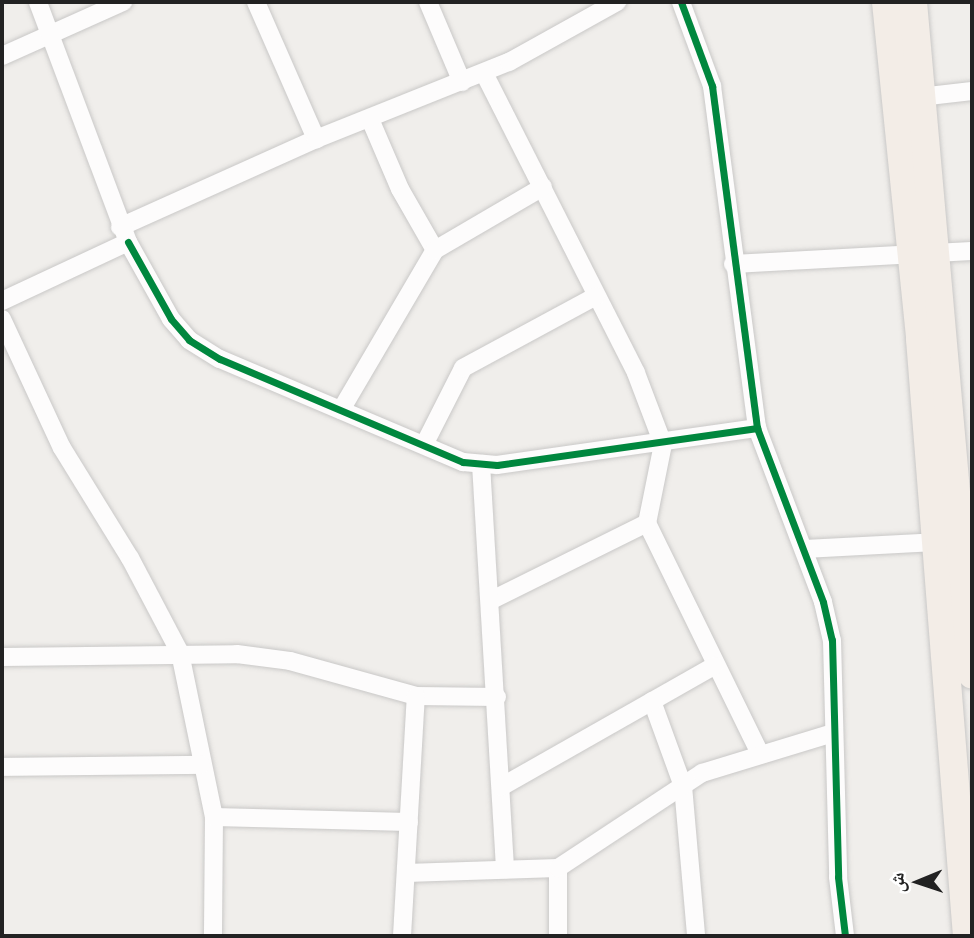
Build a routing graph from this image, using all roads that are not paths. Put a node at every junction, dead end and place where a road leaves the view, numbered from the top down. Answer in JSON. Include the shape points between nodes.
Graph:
{"nodes":[{"id":1,"x":38,"y":2,"type":"edge"},
{"id":2,"x":123,"y":2,"type":"edge"},
{"id":3,"x":256,"y":2,"type":"edge"},
{"id":4,"x":428,"y":2,"type":"edge"},
{"id":5,"x":617,"y":2,"type":"edge"},
{"id":6,"x":681,"y":2,"type":"edge"},
{"id":7,"x":886,"y":2,"type":"edge"},
{"id":8,"x":913,"y":2,"type":"edge"},
{"id":9,"x":52,"y":32,"type":"junction"},
{"id":10,"x":2,"y":56,"type":"edge"},
{"id":11,"x":484,"y":73,"type":"junction"},
{"id":12,"x":462,"y":82,"type":"junction"},
{"id":13,"x":972,"y":91,"type":"edge"},
{"id":14,"x":920,"y":97,"type":"junction"},
{"id":15,"x":370,"y":119,"type":"junction"},
{"id":16,"x":316,"y":139,"type":"junction"},
{"id":17,"x":543,"y":187,"type":"junction"},
{"id":18,"x":124,"y":234,"type":"junction"},
{"id":19,"x":435,"y":250,"type":"junction"},
{"id":20,"x":922,"y":251,"type":"junction"},
{"id":21,"x":972,"y":251,"type":"edge"},
{"id":22,"x":733,"y":264,"type":"junction"},
{"id":23,"x":596,"y":296,"type":"junction"},
{"id":24,"x":2,"y":301,"type":"edge"},
{"id":25,"x":2,"y":319,"type":"edge"},
{"id":26,"x":9,"y":358,"type":"edge"},
{"id":27,"x":341,"y":410,"type":"junction"},
{"id":28,"x":757,"y":428,"type":"junction"},
{"id":29,"x":663,"y":444,"type":"junction"},
{"id":30,"x":424,"y":445,"type":"junction"},
{"id":31,"x":963,"y":447,"type":"edge"},
{"id":32,"x":481,"y":464,"type":"junction"},
{"id":33,"x":647,"y":523,"type":"junction"},
{"id":34,"x":936,"y":542,"type":"junction"},
{"id":35,"x":804,"y":550,"type":"junction"},
{"id":36,"x":490,"y":600,"type":"junction"},
{"id":37,"x":970,"y":616,"type":"edge"},
{"id":38,"x":4,"y":652,"type":"edge"},
{"id":39,"x":180,"y":653,"type":"junction"},
{"id":40,"x":714,"y":666,"type":"junction"},
{"id":41,"x":972,"y":674,"type":"edge"},
{"id":42,"x":416,"y":696,"type":"junction"},
{"id":43,"x":496,"y":697,"type":"junction"},
{"id":44,"x":652,"y":701,"type":"junction"},
{"id":45,"x":833,"y":733,"type":"junction"},
{"id":46,"x":760,"y":754,"type":"junction"},
{"id":47,"x":201,"y":765,"type":"junction"},
{"id":48,"x":2,"y":766,"type":"edge"},
{"id":49,"x":683,"y":786,"type":"junction"},
{"id":50,"x":501,"y":787,"type":"junction"},
{"id":51,"x":214,"y":817,"type":"junction"},
{"id":52,"x":409,"y":822,"type":"junction"},
{"id":53,"x":558,"y":868,"type":"junction"},
{"id":54,"x":505,"y":869,"type":"junction"},
{"id":55,"x":407,"y":873,"type":"junction"},
{"id":56,"x":213,"y":936,"type":"edge"},
{"id":57,"x":402,"y":936,"type":"edge"},
{"id":58,"x":558,"y":936,"type":"edge"},
{"id":59,"x":696,"y":936,"type":"edge"},
{"id":60,"x":845,"y":936,"type":"edge"},
{"id":61,"x":967,"y":936,"type":"edge"}],
"edges":[{"from":1,"to":9,"type":"street"},
{"from":2,"to":9,"type":"street"},
{"from":3,"to":16,"type":"street"},
{"from":4,"to":12,"type":"street"},
{"from":5,"to":11,"type":"street"},
{"from":6,"to":22,"type":"street","via":[[712,86]]},
{"from":7,"to":20,"type":"main road"},
{"from":8,"to":14,"type":"main road"},
{"from":9,"to":10,"type":"street"},
{"from":9,"to":18,"type":"street"},
{"from":11,"to":12,"type":"street"},
{"from":11,"to":17,"type":"street"},
{"from":12,"to":15,"type":"street"},
{"from":13,"to":14,"type":"street"},
{"from":14,"to":20,"type":"main road"},
{"from":15,"to":16,"type":"street"},
{"from":15,"to":19,"type":"street","via":[[400,189]]},
{"from":16,"to":18,"type":"street"},
{"from":17,"to":19,"type":"street"},
{"from":17,"to":23,"type":"street"},
{"from":18,"to":24,"type":"street"},
{"from":18,"to":27,"type":"street","via":[[171,319],[189,340],[220,359]]},
{"from":19,"to":27,"type":"street"},
{"from":20,"to":21,"type":"street"},
{"from":20,"to":22,"type":"street"},
{"from":20,"to":31,"type":"main road"},
{"from":20,"to":34,"type":"main road"},
{"from":22,"to":28,"type":"street"},
{"from":23,"to":29,"type":"street","via":[[636,373]]},
{"from":23,"to":30,"type":"street","via":[[463,368]]},
{"from":25,"to":26,"type":"street"},
{"from":26,"to":39,"type":"street","via":[[130,558]]},
{"from":27,"to":30,"type":"street"},
{"from":28,"to":29,"type":"street"},
{"from":28,"to":35,"type":"street"},
{"from":29,"to":32,"type":"street"},
{"from":29,"to":33,"type":"street"},
{"from":30,"to":32,"type":"street","via":[[463,462]]},
{"from":31,"to":37,"type":"main road"},
{"from":32,"to":36,"type":"street"},
{"from":33,"to":36,"type":"street"},
{"from":33,"to":40,"type":"street"},
{"from":34,"to":35,"type":"street"},
{"from":34,"to":61,"type":"main road"},
{"from":35,"to":45,"type":"street","via":[[832,640]]},
{"from":36,"to":43,"type":"street"},
{"from":37,"to":41,"type":"main road"},
{"from":38,"to":39,"type":"street"},
{"from":39,"to":42,"type":"street","via":[[237,654],[290,662]]},
{"from":39,"to":47,"type":"street"},
{"from":40,"to":44,"type":"street"},
{"from":40,"to":46,"type":"street"},
{"from":42,"to":43,"type":"street"},
{"from":42,"to":52,"type":"street"},
{"from":43,"to":50,"type":"street"},
{"from":44,"to":49,"type":"street"},
{"from":44,"to":50,"type":"street"},
{"from":45,"to":46,"type":"street"},
{"from":45,"to":60,"type":"street"},
{"from":46,"to":49,"type":"street","via":[[702,773]]},
{"from":47,"to":48,"type":"street"},
{"from":47,"to":51,"type":"street"},
{"from":49,"to":53,"type":"street"},
{"from":49,"to":59,"type":"street"},
{"from":50,"to":54,"type":"street"},
{"from":51,"to":52,"type":"street"},
{"from":51,"to":56,"type":"street"},
{"from":52,"to":55,"type":"street"},
{"from":53,"to":54,"type":"street"},
{"from":53,"to":58,"type":"street"},
{"from":54,"to":55,"type":"street"},
{"from":55,"to":57,"type":"street"}]}
